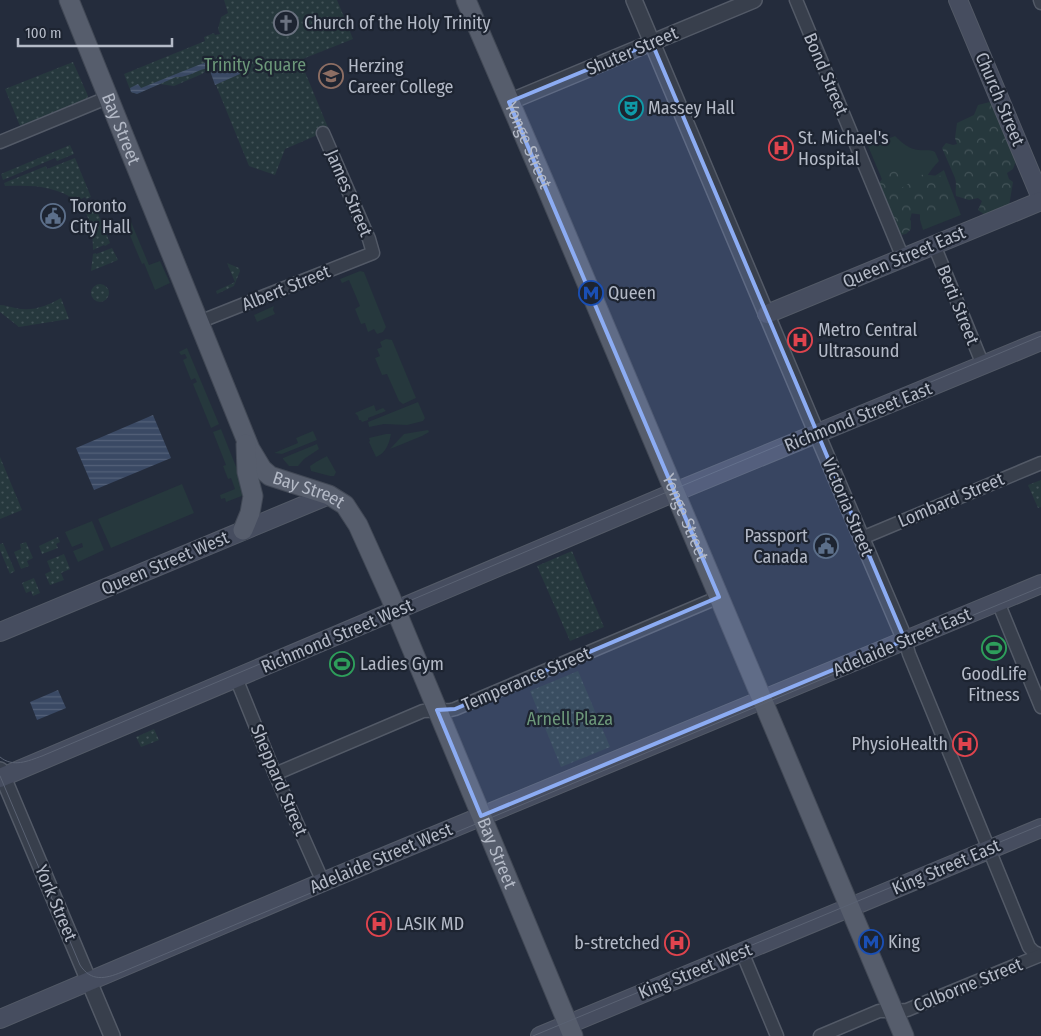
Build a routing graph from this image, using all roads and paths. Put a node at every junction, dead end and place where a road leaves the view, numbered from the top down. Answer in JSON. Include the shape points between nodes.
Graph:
{"nodes":[{"id":1,"x":69,"y":0,"type":"edge"},
{"id":2,"x":466,"y":0,"type":"edge"},
{"id":3,"x":634,"y":0,"type":"edge"},
{"id":4,"x":754,"y":0,"type":"edge"},
{"id":5,"x":796,"y":0,"type":"edge"},
{"id":6,"x":958,"y":0,"type":"edge"},
{"id":7,"x":652,"y":43,"type":"junction"},
{"id":8,"x":109,"y":97,"type":"junction"},
{"id":9,"x":509,"y":102,"type":"junction"},
{"id":10,"x":323,"y":133,"type":"dead end"},
{"id":11,"x":0,"y":142,"type":"edge"},
{"id":12,"x":1041,"y":199,"type":"edge"},
{"id":13,"x":934,"y":245,"type":"junction"},
{"id":14,"x":373,"y":253,"type":"joint"},
{"id":15,"x":903,"y":258,"type":"junction"},
{"id":16,"x":767,"y":314,"type":"junction"},
{"id":17,"x":199,"y":322,"type":"junction"},
{"id":18,"x":1041,"y":341,"type":"edge"},
{"id":19,"x":983,"y":365,"type":"junction"},
{"id":20,"x":817,"y":434,"type":"junction"},
{"id":21,"x":246,"y":437,"type":"junction"},
{"id":22,"x":1041,"y":463,"type":"edge"},
{"id":23,"x":674,"y":493,"type":"junction"},
{"id":24,"x":329,"y":495,"type":"junction"},
{"id":25,"x":243,"y":530,"type":"junction"},
{"id":26,"x":862,"y":538,"type":"junction"},
{"id":27,"x":1041,"y":584,"type":"edge"},
{"id":28,"x":719,"y":598,"type":"junction"},
{"id":29,"x":998,"y":602,"type":"junction"},
{"id":30,"x":395,"y":611,"type":"junction"},
{"id":31,"x":0,"y":632,"type":"edge"},
{"id":32,"x":905,"y":640,"type":"junction"},
{"id":33,"x":236,"y":678,"type":"junction"},
{"id":34,"x":762,"y":700,"type":"junction"},
{"id":35,"x":1041,"y":707,"type":"edge"},
{"id":36,"x":437,"y":710,"type":"junction"},
{"id":37,"x":275,"y":774,"type":"junction"},
{"id":38,"x":1,"y":775,"type":"edge"},
{"id":39,"x":481,"y":816,"type":"junction"},
{"id":40,"x":1041,"y":828,"type":"edge"},
{"id":41,"x":989,"y":849,"type":"junction"},
{"id":42,"x":323,"y":882,"type":"junction"},
{"id":43,"x":850,"y":906,"type":"junction"},
{"id":44,"x":742,"y":952,"type":"junction"},
{"id":45,"x":1041,"y":955,"type":"edge"},
{"id":46,"x":89,"y":981,"type":"junction"},
{"id":47,"x":894,"y":1011,"type":"junction"},
{"id":48,"x":0,"y":1019,"type":"edge"},
{"id":49,"x":570,"y":1030,"type":"edge"},
{"id":50,"x":112,"y":1036,"type":"edge"},
{"id":51,"x":540,"y":1036,"type":"edge"},
{"id":52,"x":777,"y":1036,"type":"edge"},
{"id":53,"x":820,"y":1036,"type":"edge"},
{"id":54,"x":904,"y":1036,"type":"edge"}],
"edges":[{"from":1,"to":8,"type":"main road","name":"Bay Street"},
{"from":2,"to":9,"type":"main road","name":"Yonge Street"},
{"from":3,"to":7,"type":"street","name":"Victoria Street"},
{"from":4,"to":7,"type":"street","name":"Shuter Street"},
{"from":5,"to":15,"type":"street","name":"Bond Street"},
{"from":6,"to":12,"type":"main road","name":"Church Street"},
{"from":7,"to":9,"type":"street","name":"Shuter Street"},
{"from":7,"to":16,"type":"street","name":"Victoria Street"},
{"from":8,"to":11,"type":"street"},
{"from":8,"to":17,"type":"main road","name":"Bay Street"},
{"from":9,"to":23,"type":"main road","name":"Yonge Street"},
{"from":10,"to":14,"type":"street","name":"James Street"},
{"from":12,"to":13,"type":"main road","name":"Queen Street East"},
{"from":13,"to":15,"type":"main road","name":"Queen Street East"},
{"from":13,"to":19,"type":"street","name":"Berti Street"},
{"from":14,"to":17,"type":"street","name":"Albert Street"},
{"from":15,"to":16,"type":"main road","name":"Queen Street East"},
{"from":16,"to":20,"type":"street","name":"Victoria Street"},
{"from":17,"to":21,"type":"main road","name":"Bay Street"},
{"from":18,"to":19,"type":"main road","name":"Richmond Street East"},
{"from":19,"to":20,"type":"main road","name":"Richmond Street East"},
{"from":20,"to":23,"type":"main road","name":"Richmond Street East"},
{"from":20,"to":26,"type":"street","name":"Victoria Street"},
{"from":21,"to":24,"type":"main road","name":"Bay Street","via":[[262,469],[270,476]]},
{"from":21,"to":25,"type":"main road","via":[[247,472],[253,496]]},
{"from":22,"to":26,"type":"street","name":"Lombard Street"},
{"from":23,"to":28,"type":"main road","name":"Yonge Street"},
{"from":23,"to":30,"type":"main road","name":"Richmond Street West"},
{"from":24,"to":25,"type":"main road","name":"Queen Street West"},
{"from":24,"to":30,"type":"main road","name":"Bay Street","via":[[345,505],[358,526]]},
{"from":25,"to":31,"type":"main road","name":"Queen Street West"},
{"from":26,"to":32,"type":"street","name":"Victoria Street"},
{"from":27,"to":29,"type":"main road","name":"Adelaide Street East"},
{"from":28,"to":34,"type":"main road","name":"Yonge Street"},
{"from":28,"to":36,"type":"street","name":"Temperance Street","via":[[455,709]]},
{"from":29,"to":32,"type":"main road","name":"Adelaide Street East"},
{"from":29,"to":35,"type":"street"},
{"from":30,"to":33,"type":"main road","name":"Richmond Street West"},
{"from":30,"to":36,"type":"main road","name":"Bay Street"},
{"from":32,"to":34,"type":"main road","name":"Adelaide Street East"},
{"from":32,"to":41,"type":"street","name":"Victoria Street"},
{"from":33,"to":37,"type":"street","name":"Sheppard Street"},
{"from":33,"to":38,"type":"main road","name":"Richmond Street West"},
{"from":34,"to":39,"type":"main road","name":"Adelaide Street West"},
{"from":34,"to":43,"type":"main road","name":"Yonge Street"},
{"from":36,"to":37,"type":"street","name":"Temperance Street","via":[[423,711]]},
{"from":36,"to":39,"type":"main road","name":"Bay Street"},
{"from":37,"to":42,"type":"street","name":"Sheppard Street"},
{"from":38,"to":46,"type":"street","name":"York Street"},
{"from":39,"to":42,"type":"main road","name":"Adelaide Street West"},
{"from":39,"to":49,"type":"main road","name":"Bay Street"},
{"from":40,"to":41,"type":"main road","name":"King Street East"},
{"from":41,"to":43,"type":"main road","name":"King Street East"},
{"from":41,"to":45,"type":"street","name":"Victoria Street","via":[[1029,947]]},
{"from":42,"to":46,"type":"main road","name":"Adelaide Street West"},
{"from":43,"to":44,"type":"main road","name":"King Street West"},
{"from":43,"to":47,"type":"main road","name":"Yonge Street"},
{"from":44,"to":49,"type":"main road","name":"King Street West"},
{"from":44,"to":52,"type":"street"},
{"from":45,"to":47,"type":"street","name":"Colborne Street","via":[[907,1010]]},
{"from":46,"to":48,"type":"main road","name":"Adelaide Street West"},
{"from":46,"to":50,"type":"street","name":"York Street"},
{"from":47,"to":53,"type":"street","name":"Colborne Street","via":[[879,1011]]},
{"from":47,"to":54,"type":"main road","name":"Yonge Street"},
{"from":49,"to":51,"type":"main road","name":"King Street West"}]}
